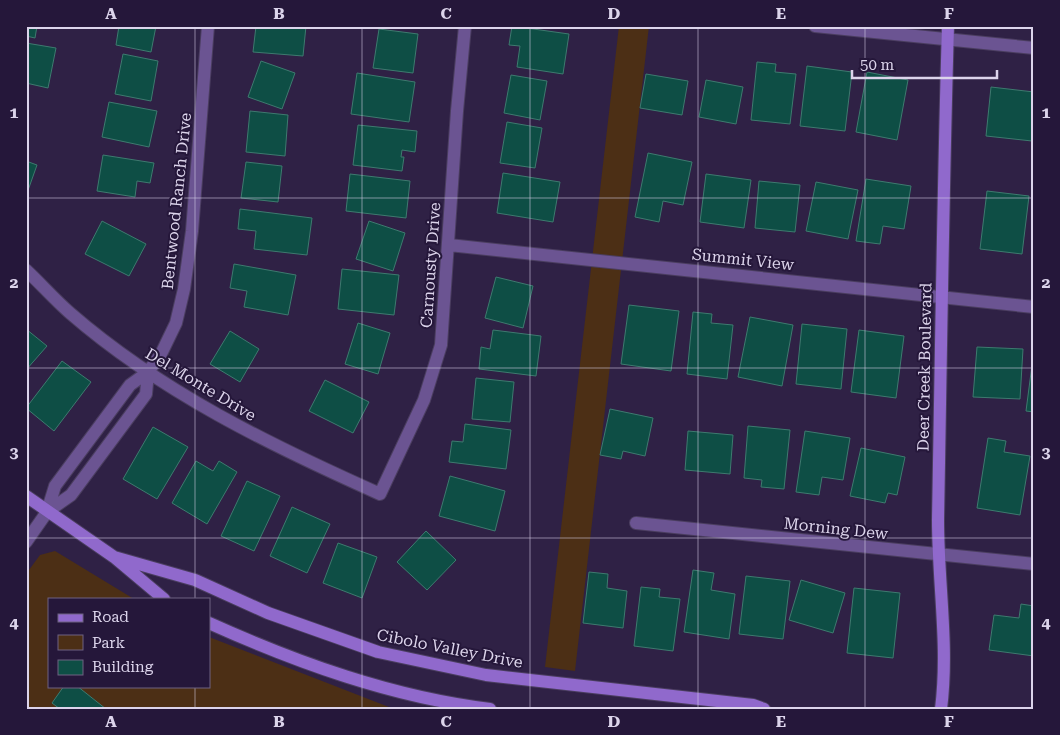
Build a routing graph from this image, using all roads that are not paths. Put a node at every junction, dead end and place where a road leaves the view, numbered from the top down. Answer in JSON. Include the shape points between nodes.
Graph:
{"nodes":[{"id":1,"x":208,"y":26,"type":"edge"},
{"id":2,"x":465,"y":26,"type":"edge"},
{"id":3,"x":815,"y":26,"type":"edge"},
{"id":4,"x":948,"y":26,"type":"edge"},
{"id":5,"x":947,"y":40,"type":"junction"},
{"id":6,"x":1034,"y":48,"type":"edge"},
{"id":7,"x":449,"y":245,"type":"junction"},
{"id":8,"x":26,"y":270,"type":"edge"},
{"id":9,"x":941,"y":296,"type":"junction"},
{"id":10,"x":1034,"y":307,"type":"edge"},
{"id":11,"x":148,"y":372,"type":"junction"},
{"id":12,"x":380,"y":494,"type":"joint"},
{"id":13,"x":26,"y":496,"type":"edge"},
{"id":14,"x":47,"y":512,"type":"junction"},
{"id":15,"x":636,"y":523,"type":"dead end"},
{"id":16,"x":26,"y":542,"type":"edge"},
{"id":17,"x":940,"y":555,"type":"junction"},
{"id":18,"x":114,"y":557,"type":"junction"},
{"id":19,"x":1034,"y":564,"type":"edge"},
{"id":20,"x":163,"y":598,"type":"edge"},
{"id":21,"x":210,"y":623,"type":"edge"},
{"id":22,"x":490,"y":709,"type":"edge"},
{"id":23,"x":764,"y":709,"type":"edge"},
{"id":24,"x":941,"y":709,"type":"edge"}],
"edges":[{"from":1,"to":11,"type":"street","name":"Bentwood Ranch Drive","via":[[192,231],[184,289],[176,323]]},
{"from":2,"to":7,"type":"street","name":"Carnousty Drive"},
{"from":3,"to":5,"type":"street"},
{"from":4,"to":5,"type":"main road","name":"Deer Creek Boulevard"},
{"from":5,"to":6,"type":"street"},
{"from":5,"to":9,"type":"main road","name":"Deer Creek Boulevard"},
{"from":7,"to":9,"type":"street","name":"Summit View"},
{"from":7,"to":12,"type":"street","name":"Carnousty Drive","via":[[441,345],[424,400]]},
{"from":8,"to":11,"type":"street","name":"Del Monte Drive","via":[[69,312]]},
{"from":9,"to":10,"type":"street","name":"Summit View"},
{"from":9,"to":17,"type":"main road","name":"Deer Creek Boulevard"},
{"from":11,"to":12,"type":"street","name":"Del Monte Drive","via":[[238,427]]},
{"from":11,"to":14,"type":"street","name":"Bentwood Ranch Drive","via":[[130,385],[55,486]]},
{"from":11,"to":14,"type":"street","name":"Bentwood Ranch Drive","via":[[146,394],[71,495]]},
{"from":13,"to":14,"type":"main road","name":"Cibolo Valley Drive"},
{"from":14,"to":16,"type":"street","name":"Bentwood Ranch Drive"},
{"from":14,"to":18,"type":"main road","name":"Cibolo Valley Drive"},
{"from":15,"to":17,"type":"street","name":"Morning Dew"},
{"from":17,"to":19,"type":"street","name":"Morning Dew"},
{"from":17,"to":24,"type":"main road","name":"Deer Creek Boulevard","via":[[945,642]]},
{"from":18,"to":20,"type":"main road","name":"Cibolo Valley Drive"},
{"from":18,"to":23,"type":"main road","name":"Cibolo Valley Drive","via":[[195,580],[268,613],[378,652],[486,675],[753,705]]},
{"from":21,"to":22,"type":"main road","via":[[256,644],[369,684]]}]}
